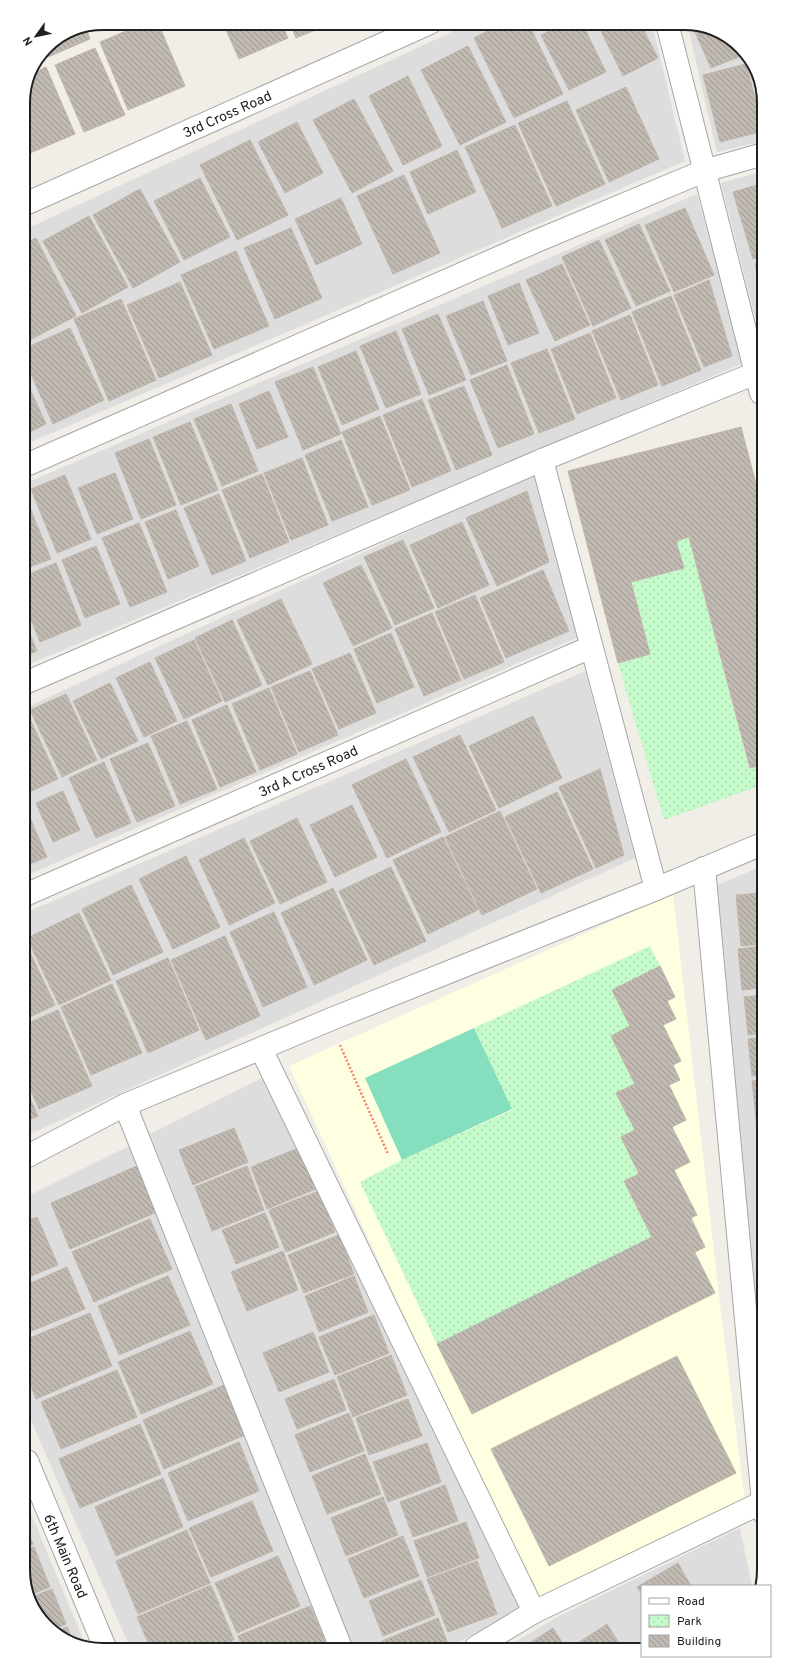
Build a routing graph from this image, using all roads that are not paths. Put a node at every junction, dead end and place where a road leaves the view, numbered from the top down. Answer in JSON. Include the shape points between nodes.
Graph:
{"nodes":[{"id":1,"x":414,"y":30,"type":"edge"},
{"id":2,"x":669,"y":30,"type":"edge"},
{"id":3,"x":757,"y":156,"type":"edge"},
{"id":4,"x":704,"y":171,"type":"junction"},
{"id":5,"x":30,"y":202,"type":"edge"},
{"id":6,"x":757,"y":379,"type":"edge"},
{"id":7,"x":757,"y":383,"type":"edge"},
{"id":8,"x":542,"y":460,"type":"junction"},
{"id":9,"x":30,"y":463,"type":"edge"},
{"id":10,"x":591,"y":647,"type":"junction"},
{"id":11,"x":30,"y":681,"type":"edge"},
{"id":12,"x":757,"y":846,"type":"edge"},
{"id":13,"x":704,"y":868,"type":"junction"},
{"id":14,"x":656,"y":889,"type":"junction"},
{"id":15,"x":30,"y":893,"type":"edge"},
{"id":16,"x":260,"y":1049,"type":"junction"},
{"id":17,"x":125,"y":1105,"type":"junction"},
{"id":18,"x":30,"y":1154,"type":"edge"},
{"id":19,"x":757,"y":1442,"type":"edge"},
{"id":20,"x":30,"y":1468,"type":"edge"},
{"id":21,"x":757,"y":1510,"type":"edge"},
{"id":22,"x":534,"y":1612,"type":"junction"},
{"id":23,"x":103,"y":1643,"type":"edge"},
{"id":24,"x":340,"y":1643,"type":"edge"},
{"id":25,"x":483,"y":1643,"type":"edge"}],
"edges":[{"from":1,"to":5,"type":"street","name":"3rd Cross Road"},
{"from":2,"to":4,"type":"street"},
{"from":3,"to":4,"type":"street"},
{"from":4,"to":6,"type":"street"},
{"from":4,"to":9,"type":"street","via":[[539,240]]},
{"from":7,"to":8,"type":"street"},
{"from":8,"to":10,"type":"street"},
{"from":8,"to":11,"type":"street"},
{"from":10,"to":14,"type":"street"},
{"from":10,"to":15,"type":"street","name":"3rd A Cross Road"},
{"from":12,"to":13,"type":"street"},
{"from":13,"to":14,"type":"street"},
{"from":13,"to":19,"type":"street"},
{"from":14,"to":16,"type":"street"},
{"from":16,"to":17,"type":"street"},
{"from":16,"to":22,"type":"street"},
{"from":17,"to":18,"type":"street"},
{"from":17,"to":24,"type":"street"},
{"from":20,"to":23,"type":"street","name":"6th Main Road"},
{"from":21,"to":22,"type":"street"},
{"from":22,"to":25,"type":"street"}]}
